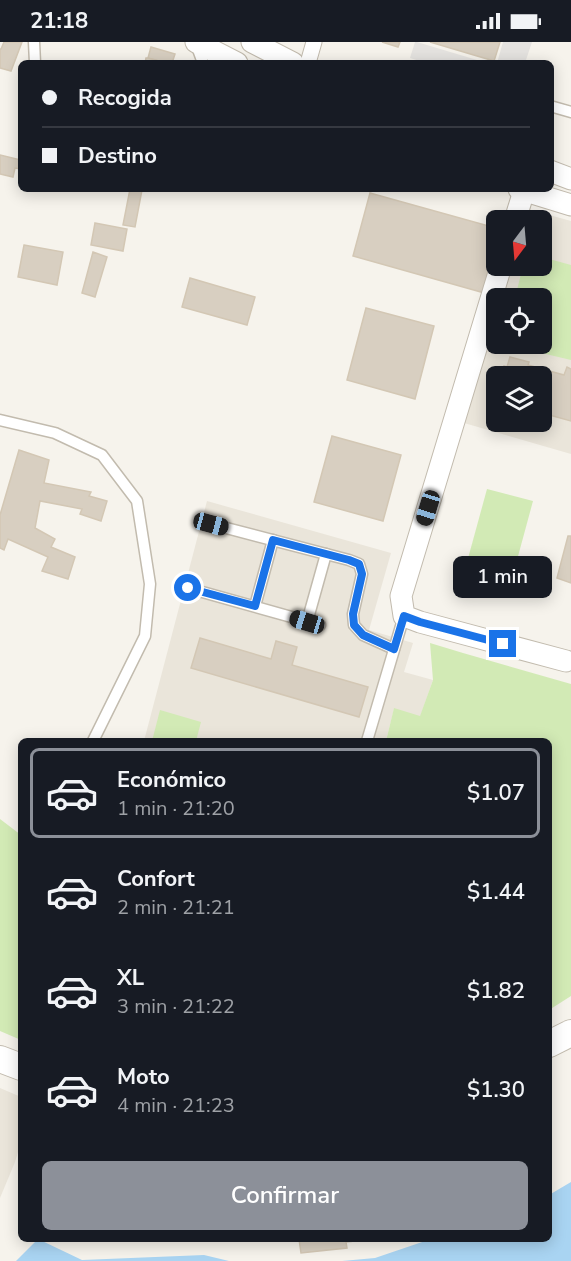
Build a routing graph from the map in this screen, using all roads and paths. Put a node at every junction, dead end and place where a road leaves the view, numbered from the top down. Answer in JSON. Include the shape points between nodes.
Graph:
{"nodes":[{"id":1,"x":34,"y":42,"type":"edge"},
{"id":2,"x":195,"y":42,"type":"edge"},
{"id":3,"x":252,"y":42,"type":"edge"},
{"id":4,"x":314,"y":42,"type":"edge"},
{"id":5,"x":34,"y":60,"type":"edge"},
{"id":6,"x":202,"y":60,"type":"edge"},
{"id":7,"x":231,"y":60,"type":"edge"},
{"id":8,"x":286,"y":60,"type":"edge"},
{"id":9,"x":309,"y":60,"type":"edge"},
{"id":10,"x":554,"y":107,"type":"edge"},
{"id":11,"x":571,"y":112,"type":"edge"},
{"id":12,"x":554,"y":172,"type":"edge"},
{"id":13,"x":571,"y":178,"type":"edge"},
{"id":14,"x":521,"y":192,"type":"edge"},
{"id":15,"x":532,"y":192,"type":"edge"},
{"id":16,"x":570,"y":199,"type":"edge"},
{"id":17,"x":517,"y":210,"type":"edge"},
{"id":18,"x":498,"y":276,"type":"edge"},
{"id":19,"x":0,"y":420,"type":"edge"},
{"id":20,"x":211,"y":524,"type":"dead end"},
{"id":21,"x":273,"y":540,"type":"junction"},
{"id":22,"x":326,"y":554,"type":"junction"},
{"id":23,"x":188,"y":588,"type":"dead end"},
{"id":24,"x":255,"y":606,"type":"junction"},
{"id":25,"x":404,"y":616,"type":"junction"},
{"id":26,"x":307,"y":622,"type":"junction"},
{"id":27,"x":320,"y":625,"type":"dead end"},
{"id":28,"x":394,"y":649,"type":"junction"},
{"id":29,"x":566,"y":661,"type":"dead end"},
{"id":30,"x":94,"y":738,"type":"edge"},
{"id":31,"x":368,"y":738,"type":"edge"},
{"id":32,"x":571,"y":1033,"type":"edge"},
{"id":33,"x":552,"y":1042,"type":"edge"},
{"id":34,"x":0,"y":1059,"type":"edge"},
{"id":35,"x":18,"y":1066,"type":"edge"}],
"edges":[{"from":1,"to":5,"type":"lane"},
{"from":2,"to":6,"type":"lane"},
{"from":2,"to":7,"type":"street"},
{"from":3,"to":8,"type":"street"},
{"from":4,"to":9,"type":"street"},
{"from":10,"to":11,"type":"lane"},
{"from":12,"to":13,"type":"street"},
{"from":14,"to":17,"type":"street"},
{"from":15,"to":16,"type":"street"},
{"from":18,"to":25,"type":"street","via":[[401,596]]},
{"from":19,"to":30,"type":"lane","via":[[56,433],[102,455],[137,501],[150,584],[145,636]]},
{"from":20,"to":21,"type":"lane"},
{"from":21,"to":22,"type":"lane"},
{"from":21,"to":24,"type":"lane"},
{"from":22,"to":26,"type":"lane"},
{"from":22,"to":28,"type":"lane","via":[[359,564],[362,574],[354,625],[363,635]]},
{"from":23,"to":24,"type":"lane"},
{"from":24,"to":26,"type":"lane"},
{"from":25,"to":28,"type":"lane"},
{"from":25,"to":29,"type":"street"},
{"from":26,"to":27,"type":"lane"},
{"from":28,"to":31,"type":"lane"},
{"from":32,"to":33,"type":"street"},
{"from":34,"to":35,"type":"street"}]}
